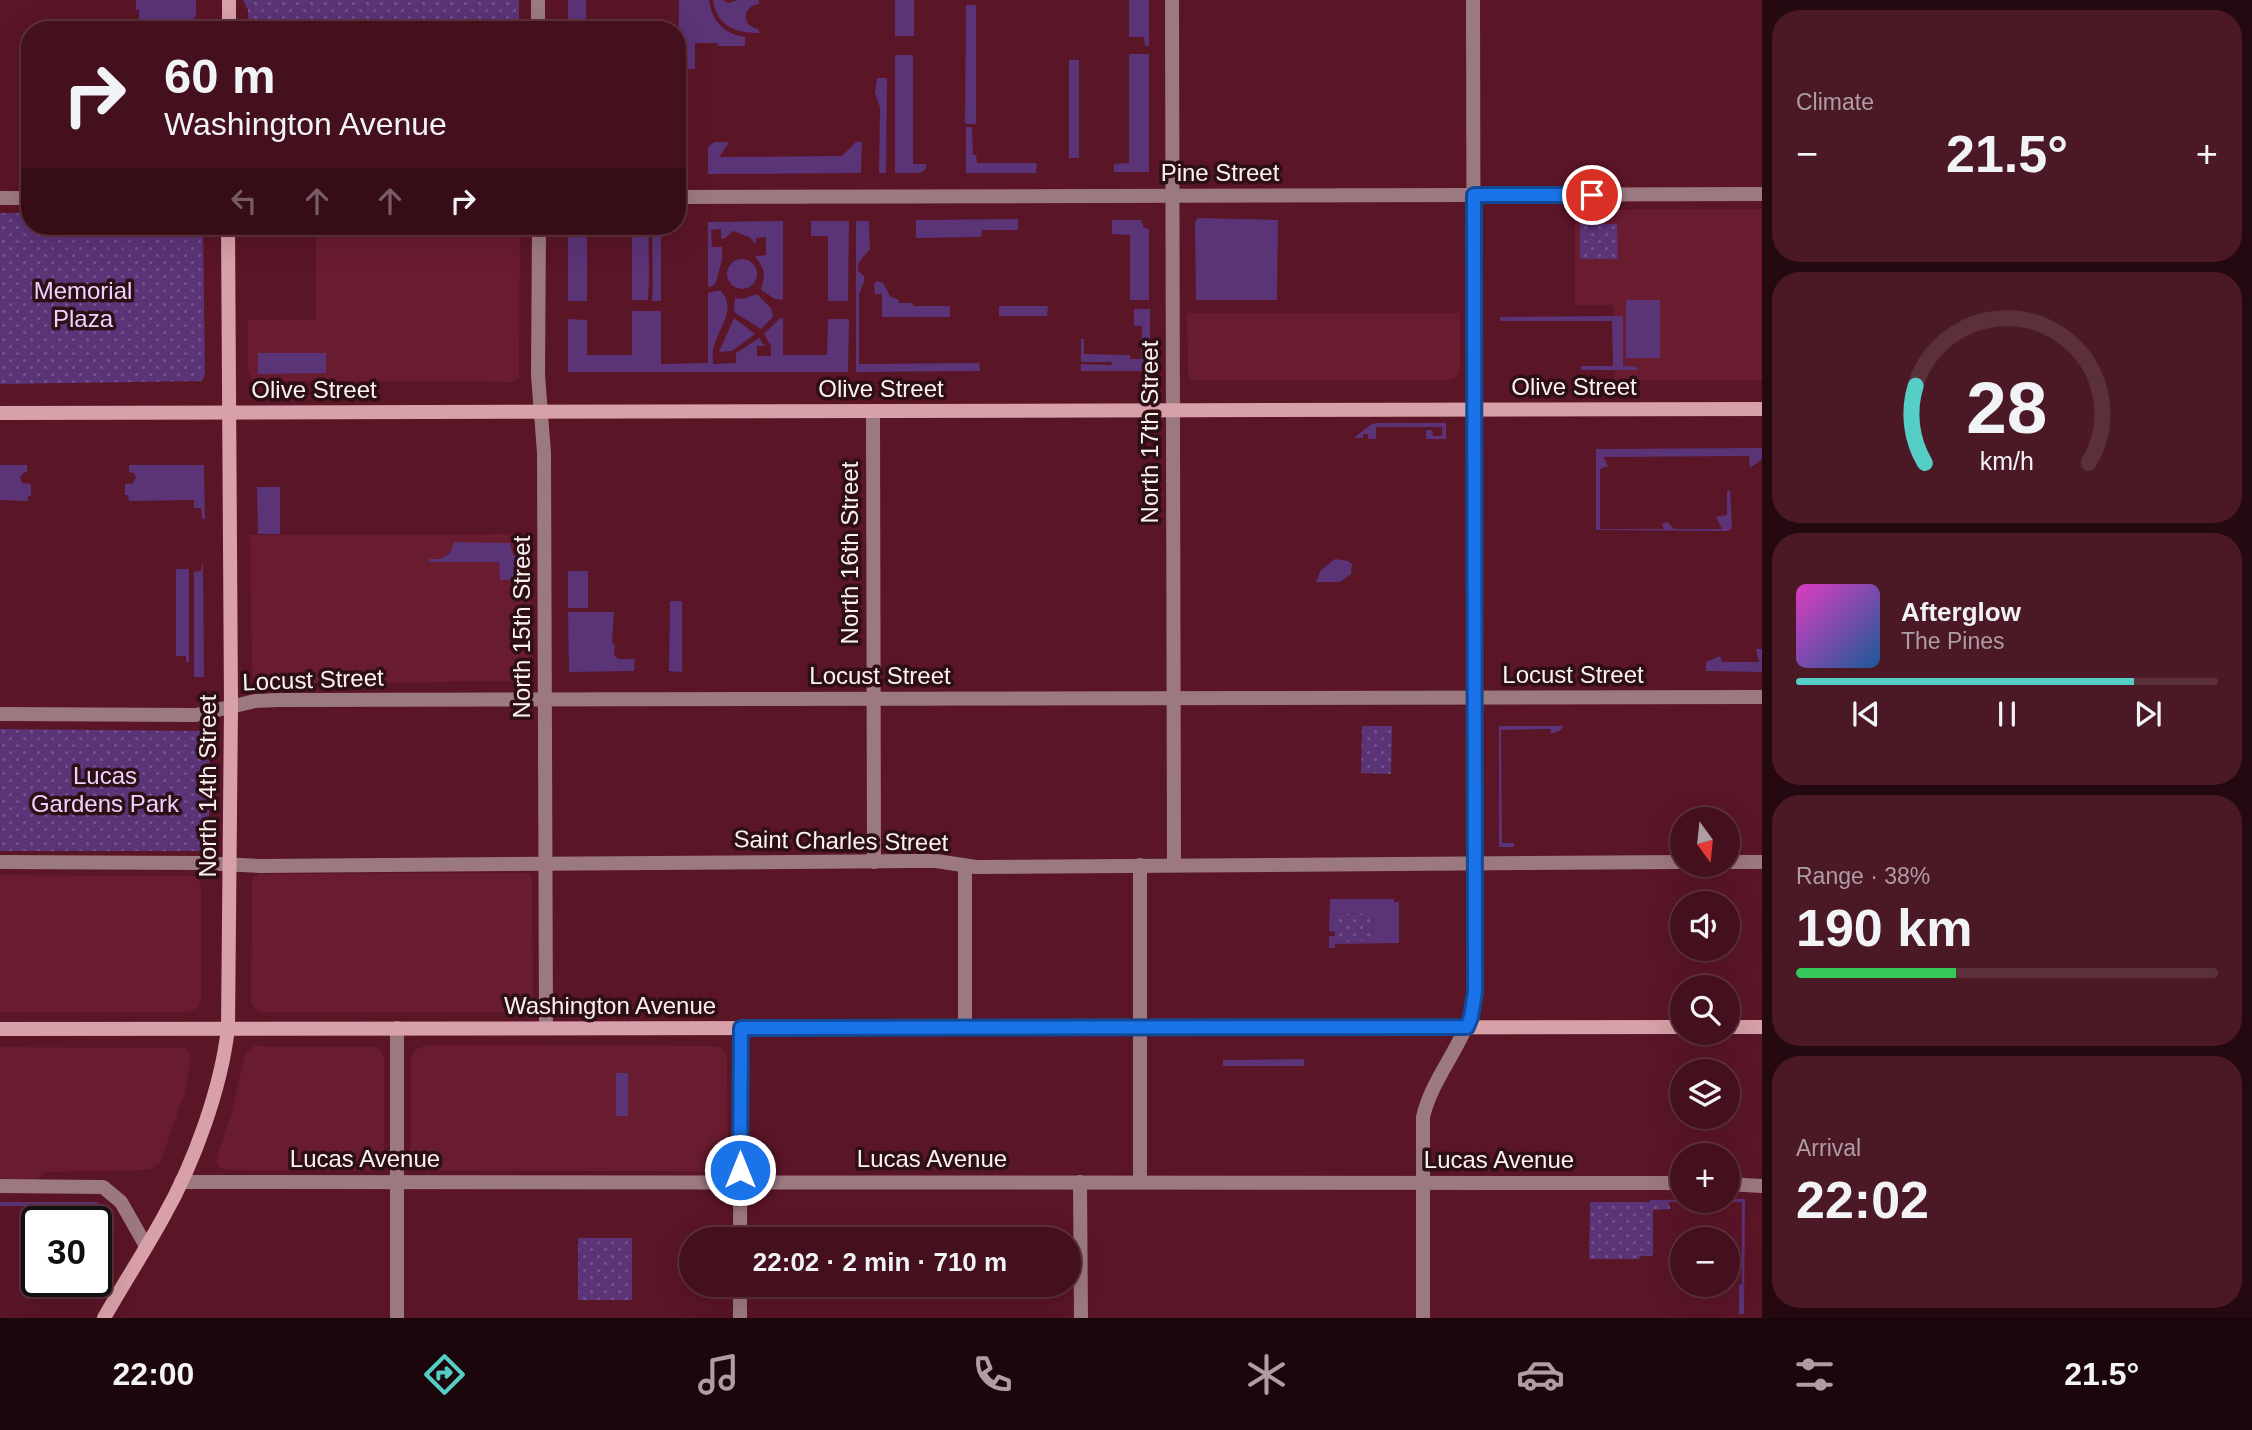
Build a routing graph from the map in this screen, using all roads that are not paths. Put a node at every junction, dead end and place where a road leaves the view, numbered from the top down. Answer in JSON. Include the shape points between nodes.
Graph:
{"nodes":[{"id":1,"x":229,"y":0,"type":"edge"},
{"id":2,"x":538,"y":0,"type":"edge"},
{"id":3,"x":1172,"y":0,"type":"edge"},
{"id":4,"x":1473,"y":0,"type":"edge"},
{"id":5,"x":229,"y":21,"type":"edge"},
{"id":6,"x":538,"y":21,"type":"edge"},
{"id":7,"x":1762,"y":194,"type":"edge"},
{"id":8,"x":1474,"y":195,"type":"junction"},
{"id":9,"x":1173,"y":196,"type":"junction"},
{"id":10,"x":686,"y":197,"type":"edge"},
{"id":11,"x":0,"y":198,"type":"edge"},
{"id":12,"x":21,"y":198,"type":"edge"},
{"id":13,"x":228,"y":235,"type":"edge"},
{"id":14,"x":539,"y":235,"type":"edge"},
{"id":15,"x":1762,"y":409,"type":"edge"},
{"id":16,"x":1173,"y":410,"type":"junction"},
{"id":17,"x":1474,"y":410,"type":"junction"},
{"id":18,"x":541,"y":412,"type":"junction"},
{"id":19,"x":873,"y":412,"type":"junction"},
{"id":20,"x":228,"y":413,"type":"junction"},
{"id":21,"x":0,"y":414,"type":"edge"},
{"id":22,"x":1762,"y":697,"type":"edge"},
{"id":23,"x":1173,"y":698,"type":"junction"},
{"id":24,"x":1474,"y":698,"type":"junction"},
{"id":25,"x":545,"y":699,"type":"junction"},
{"id":26,"x":873,"y":699,"type":"junction"},
{"id":27,"x":231,"y":706,"type":"junction"},
{"id":28,"x":0,"y":714,"type":"edge"},
{"id":29,"x":0,"y":862,"type":"edge"},
{"id":30,"x":874,"y":862,"type":"junction"},
{"id":31,"x":1475,"y":862,"type":"junction"},
{"id":32,"x":1670,"y":862,"type":"edge"},
{"id":33,"x":1740,"y":862,"type":"edge"},
{"id":34,"x":1762,"y":862,"type":"edge"},
{"id":35,"x":230,"y":864,"type":"junction"},
{"id":36,"x":545,"y":864,"type":"junction"},
{"id":37,"x":1140,"y":865,"type":"junction"},
{"id":38,"x":1174,"y":865,"type":"junction"},
{"id":39,"x":965,"y":866,"type":"junction"},
{"id":40,"x":1140,"y":1027,"type":"junction"},
{"id":41,"x":1467,"y":1027,"type":"junction"},
{"id":42,"x":1670,"y":1027,"type":"edge"},
{"id":43,"x":1740,"y":1027,"type":"edge"},
{"id":44,"x":1762,"y":1027,"type":"edge"},
{"id":45,"x":228,"y":1028,"type":"junction"},
{"id":46,"x":397,"y":1028,"type":"junction"},
{"id":47,"x":546,"y":1028,"type":"junction"},
{"id":48,"x":741,"y":1028,"type":"junction"},
{"id":49,"x":965,"y":1028,"type":"junction"},
{"id":50,"x":0,"y":1029,"type":"edge"},
{"id":51,"x":181,"y":1182,"type":"junction"},
{"id":52,"x":397,"y":1182,"type":"junction"},
{"id":53,"x":740,"y":1182,"type":"junction"},
{"id":54,"x":1080,"y":1182,"type":"junction"},
{"id":55,"x":1140,"y":1182,"type":"junction"},
{"id":56,"x":1423,"y":1182,"type":"junction"},
{"id":57,"x":1670,"y":1183,"type":"edge"},
{"id":58,"x":1740,"y":1185,"type":"edge"},
{"id":59,"x":0,"y":1186,"type":"edge"},
{"id":60,"x":1762,"y":1186,"type":"edge"},
{"id":61,"x":740,"y":1227,"type":"edge"},
{"id":62,"x":146,"y":1246,"type":"junction"},
{"id":63,"x":740,"y":1297,"type":"edge"},
{"id":64,"x":104,"y":1318,"type":"edge"},
{"id":65,"x":397,"y":1318,"type":"edge"},
{"id":66,"x":740,"y":1318,"type":"edge"},
{"id":67,"x":1081,"y":1318,"type":"edge"},
{"id":68,"x":1423,"y":1318,"type":"edge"}],
"edges":[{"from":1,"to":5,"type":"main road"},
{"from":2,"to":6,"type":"street"},
{"from":3,"to":9,"type":"street","name":"North 17th Street"},
{"from":4,"to":8,"type":"street"},
{"from":7,"to":8,"type":"street","name":"Pine Street"},
{"from":8,"to":9,"type":"street","name":"Pine Street"},
{"from":8,"to":17,"type":"street"},
{"from":9,"to":10,"type":"street","name":"Pine Street"},
{"from":9,"to":16,"type":"street","name":"North 17th Street"},
{"from":11,"to":12,"type":"street"},
{"from":13,"to":20,"type":"main road","name":"North 14th Street"},
{"from":14,"to":18,"type":"street","name":"North 15th Street"},
{"from":15,"to":17,"type":"main road","name":"Olive Street"},
{"from":16,"to":17,"type":"main road","name":"Olive Street"},
{"from":16,"to":19,"type":"main road","name":"Olive Street"},
{"from":16,"to":23,"type":"street","name":"North 17th Street"},
{"from":17,"to":24,"type":"street"},
{"from":18,"to":19,"type":"main road","name":"Olive Street"},
{"from":18,"to":20,"type":"main road","name":"Olive Street"},
{"from":18,"to":25,"type":"street","name":"North 15th Street"},
{"from":19,"to":26,"type":"street","name":"North 16th Street"},
{"from":20,"to":21,"type":"main road","name":"Olive Street"},
{"from":20,"to":27,"type":"main road","name":"North 14th Street"},
{"from":22,"to":24,"type":"street","name":"Locust Street"},
{"from":23,"to":24,"type":"street","name":"Locust Street"},
{"from":23,"to":26,"type":"street","name":"Locust Street"},
{"from":23,"to":38,"type":"street","name":"North 17th Street"},
{"from":24,"to":31,"type":"street"},
{"from":25,"to":26,"type":"street","name":"Locust Street"},
{"from":25,"to":27,"type":"street","name":"Locust Street","via":[[278,700]]},
{"from":25,"to":36,"type":"street","name":"North 15th Street"},
{"from":26,"to":30,"type":"street","name":"North 16th Street"},
{"from":27,"to":28,"type":"street","name":"Locust Street","via":[[196,715]]},
{"from":27,"to":35,"type":"main road","name":"North 14th Street"},
{"from":29,"to":35,"type":"street","name":"Saint Charles Street"},
{"from":30,"to":36,"type":"street","name":"Saint Charles Street"},
{"from":30,"to":39,"type":"street","name":"Saint Charles Street","via":[[936,861]]},
{"from":31,"to":32,"type":"street","name":"Saint Charles Street"},
{"from":31,"to":38,"type":"street","name":"Saint Charles Street"},
{"from":31,"to":41,"type":"street","via":[[1475,992]]},
{"from":33,"to":34,"type":"street"},
{"from":35,"to":36,"type":"street","name":"Saint Charles Street"},
{"from":35,"to":45,"type":"main road","name":"North 14th Street"},
{"from":36,"to":47,"type":"street","name":"North 15th Street"},
{"from":37,"to":38,"type":"street","name":"Saint Charles Street"},
{"from":37,"to":39,"type":"street","name":"Saint Charles Street"},
{"from":37,"to":40,"type":"street"},
{"from":39,"to":49,"type":"street"},
{"from":40,"to":41,"type":"main road","name":"Washington Avenue"},
{"from":40,"to":49,"type":"main road","name":"Washington Avenue"},
{"from":40,"to":55,"type":"street"},
{"from":41,"to":42,"type":"main road","name":"Washington Avenue"},
{"from":41,"to":56,"type":"street","via":[[1426,1106]]},
{"from":43,"to":44,"type":"main road"},
{"from":45,"to":46,"type":"main road","name":"Washington Avenue"},
{"from":45,"to":50,"type":"main road","name":"Washington Avenue"},
{"from":45,"to":51,"type":"main road","name":"North 14th Street","via":[[220,1076]]},
{"from":46,"to":47,"type":"main road","name":"Washington Avenue"},
{"from":46,"to":52,"type":"street"},
{"from":47,"to":48,"type":"main road","name":"Washington Avenue"},
{"from":48,"to":49,"type":"main road","name":"Washington Avenue"},
{"from":48,"to":53,"type":"street"},
{"from":51,"to":52,"type":"street","name":"Lucas Avenue"},
{"from":51,"to":62,"type":"main road","name":"North 14th Street"},
{"from":52,"to":53,"type":"street","name":"Lucas Avenue"},
{"from":52,"to":65,"type":"street"},
{"from":53,"to":54,"type":"street","name":"Lucas Avenue"},
{"from":53,"to":61,"type":"street"},
{"from":54,"to":55,"type":"street","name":"Lucas Avenue"},
{"from":54,"to":67,"type":"street"},
{"from":55,"to":56,"type":"street","name":"Lucas Avenue"},
{"from":56,"to":57,"type":"street","name":"Lucas Avenue"},
{"from":56,"to":68,"type":"street"},
{"from":58,"to":60,"type":"street"},
{"from":59,"to":62,"type":"street","via":[[96,1186],[121,1202]]},
{"from":62,"to":64,"type":"main road","name":"North 14th Street"},
{"from":63,"to":66,"type":"street"}]}
